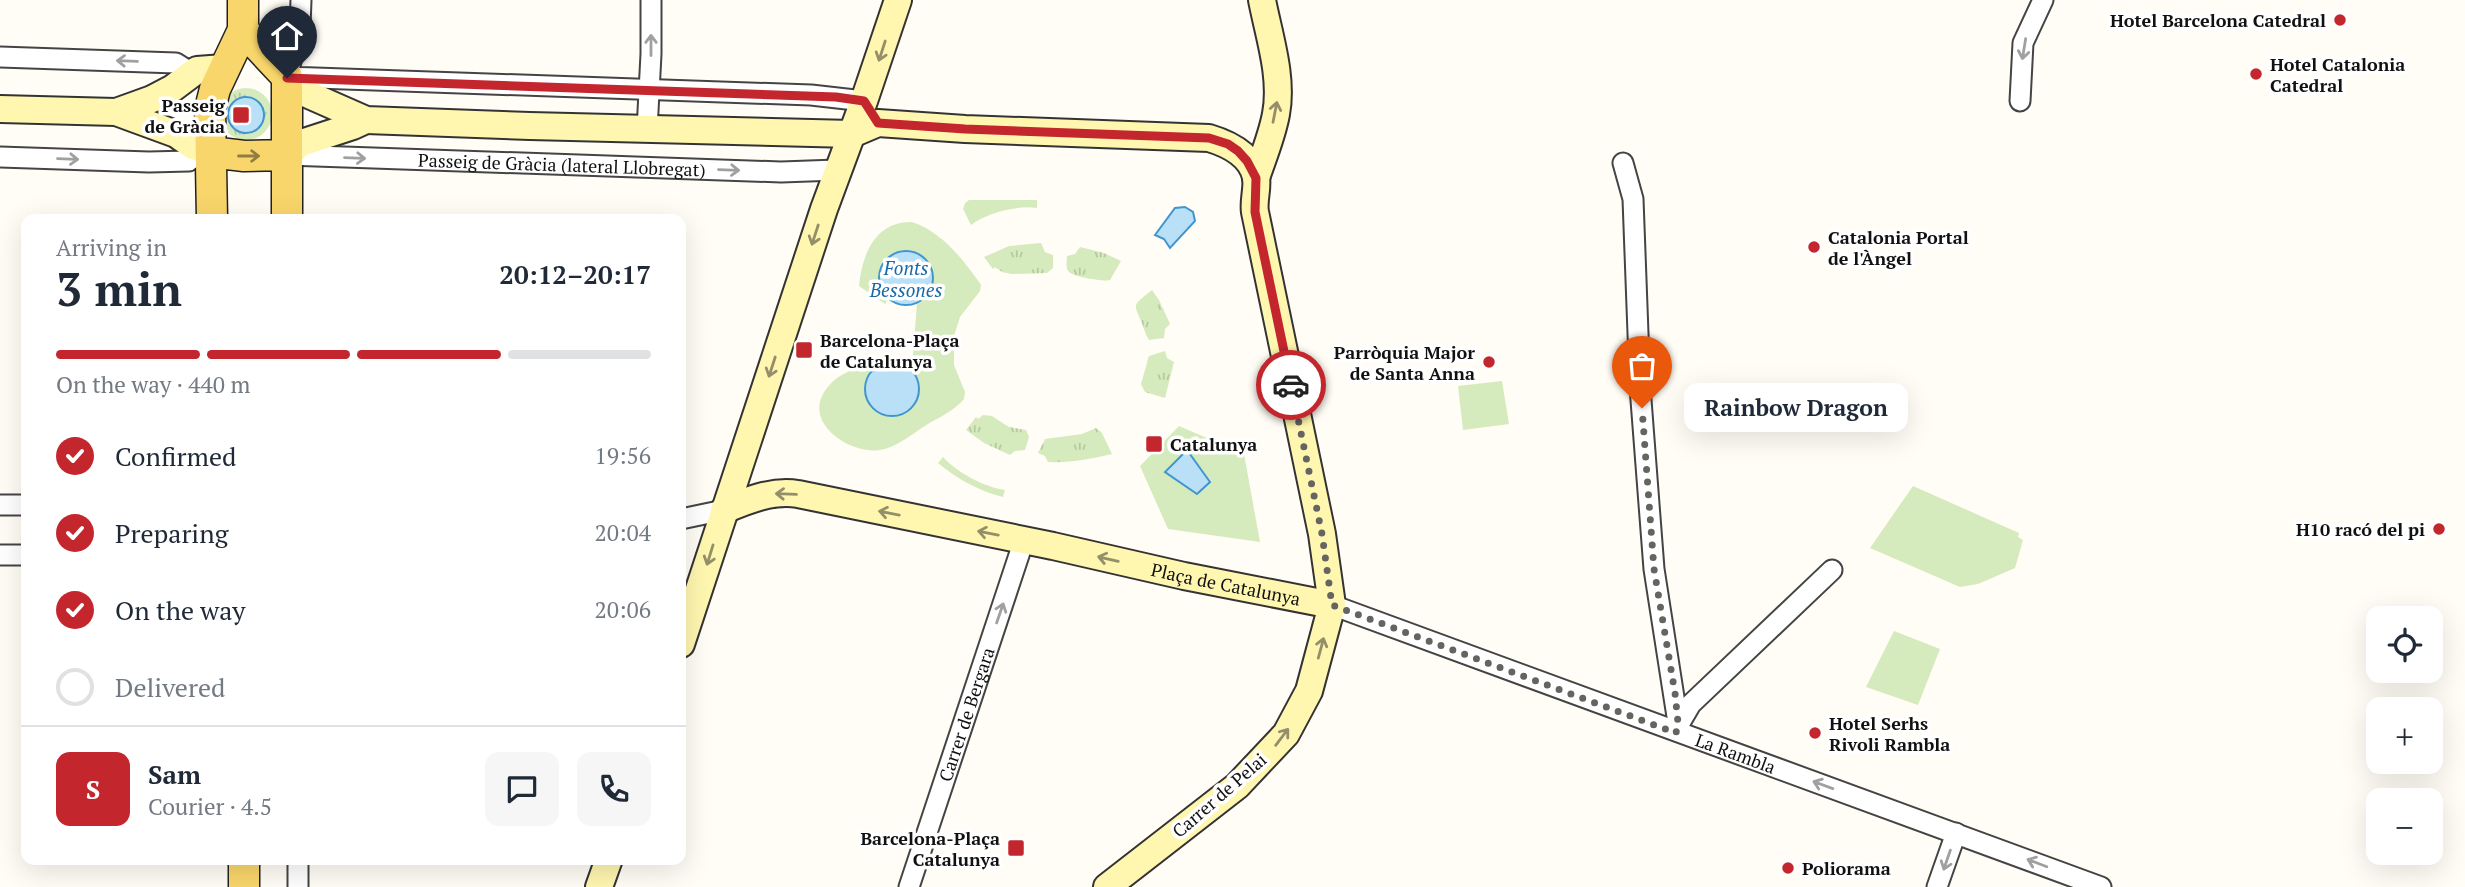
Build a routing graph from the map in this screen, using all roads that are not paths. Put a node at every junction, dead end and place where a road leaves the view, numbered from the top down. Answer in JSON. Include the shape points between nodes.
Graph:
{"nodes":[{"id":1,"x":243,"y":0,"type":"edge"},
{"id":2,"x":301,"y":0,"type":"edge"},
{"id":3,"x":650,"y":0,"type":"edge"},
{"id":4,"x":898,"y":0,"type":"edge"},
{"id":5,"x":1262,"y":0,"type":"edge"},
{"id":6,"x":2043,"y":0,"type":"edge"},
{"id":7,"x":243,"y":30,"type":"junction"},
{"id":8,"x":0,"y":57,"type":"edge"},
{"id":9,"x":224,"y":68,"type":"junction"},
{"id":10,"x":192,"y":73,"type":"junction"},
{"id":11,"x":287,"y":78,"type":"junction"},
{"id":12,"x":648,"y":89,"type":"junction"},
{"id":13,"x":864,"y":101,"type":"junction"},
{"id":14,"x":2020,"y":101,"type":"dead end"},
{"id":15,"x":0,"y":109,"type":"edge"},
{"id":16,"x":116,"y":112,"type":"junction"},
{"id":17,"x":366,"y":120,"type":"junction"},
{"id":18,"x":878,"y":123,"type":"junction"},
{"id":19,"x":647,"y":130,"type":"junction"},
{"id":20,"x":852,"y":134,"type":"junction"},
{"id":21,"x":287,"y":155,"type":"junction"},
{"id":22,"x":0,"y":157,"type":"edge"},
{"id":23,"x":200,"y":157,"type":"junction"},
{"id":24,"x":1623,"y":163,"type":"dead end"},
{"id":25,"x":837,"y":170,"type":"junction"},
{"id":26,"x":1256,"y":178,"type":"junction"},
{"id":27,"x":211,"y":214,"type":"edge"},
{"id":28,"x":287,"y":214,"type":"edge"},
{"id":29,"x":0,"y":505,"type":"edge"},
{"id":30,"x":21,"y":505,"type":"edge"},
{"id":31,"x":724,"y":510,"type":"junction"},
{"id":32,"x":686,"y":518,"type":"edge"},
{"id":33,"x":1024,"y":540,"type":"junction"},
{"id":34,"x":0,"y":555,"type":"edge"},
{"id":35,"x":21,"y":555,"type":"edge"},
{"id":36,"x":1832,"y":570,"type":"dead end"},
{"id":37,"x":1332,"y":605,"type":"junction"},
{"id":38,"x":686,"y":628,"type":"edge"},
{"id":39,"x":1678,"y":721,"type":"junction"},
{"id":40,"x":1956,"y":832,"type":"junction"},
{"id":41,"x":243,"y":865,"type":"edge"},
{"id":42,"x":298,"y":865,"type":"edge"},
{"id":43,"x":606,"y":865,"type":"edge"},
{"id":44,"x":244,"y":887,"type":"edge"},
{"id":45,"x":298,"y":887,"type":"edge"},
{"id":46,"x":599,"y":887,"type":"edge"},
{"id":47,"x":909,"y":887,"type":"edge"},
{"id":48,"x":1107,"y":887,"type":"edge"},
{"id":49,"x":1937,"y":887,"type":"edge"},
{"id":50,"x":2101,"y":887,"type":"edge"}],
"edges":[{"from":1,"to":7,"type":"main road"},
{"from":2,"to":11,"type":"street","via":[[300,27]]},
{"from":12,"to":3,"type":"street","one_way":true},
{"from":4,"to":13,"type":"main road","one_way":true},
{"from":26,"to":5,"type":"main road","one_way":true,"via":[[1276,116],[1278,92]]},
{"from":6,"to":14,"type":"street","one_way":true,"via":[[2023,43]]},
{"from":7,"to":9,"type":"main road"},
{"from":7,"to":11,"type":"main road"},
{"from":10,"to":8,"type":"street","one_way":true,"via":[[176,63]]},
{"from":9,"to":10,"type":"main road"},
{"from":9,"to":11,"type":"main road"},
{"from":9,"to":23,"type":"main road","via":[[209,109]]},
{"from":10,"to":16,"type":"main road","via":[[163,93]]},
{"from":11,"to":12,"type":"street"},
{"from":11,"to":17,"type":"main road","via":[[300,91]]},
{"from":11,"to":21,"type":"main road"},
{"from":12,"to":13,"type":"street"},
{"from":12,"to":19,"type":"street"},
{"from":13,"to":18,"type":"main road"},
{"from":13,"to":20,"type":"main road"},
{"from":15,"to":16,"type":"main road"},
{"from":16,"to":23,"type":"main road","via":[[176,134]]},
{"from":17,"to":19,"type":"main road"},
{"from":17,"to":21,"type":"main road","via":[[301,143]]},
{"from":18,"to":20,"type":"main road"},
{"from":18,"to":26,"type":"main road","via":[[1209,138],[1238,151]]},
{"from":19,"to":20,"type":"main road"},
{"from":20,"to":25,"type":"main road"},
{"from":23,"to":21,"type":"main road","one_way":true},
{"from":21,"to":25,"type":"street","name":"Passeig de Gràcia (lateral Llobregat)","one_way":true,"via":[[781,173]]},
{"from":21,"to":28,"type":"main road"},
{"from":22,"to":23,"type":"street","one_way":true,"via":[[149,162]]},
{"from":23,"to":27,"type":"main road"},
{"from":24,"to":39,"type":"street","via":[[1633,199],[1640,387],[1654,569]]},
{"from":25,"to":31,"type":"main road","one_way":true},
{"from":26,"to":37,"type":"main road","via":[[1255,212],[1322,534]]},
{"from":29,"to":30,"type":"street"},
{"from":31,"to":32,"type":"street"},
{"from":33,"to":31,"type":"main road","name":"Plaça de Catalunya","one_way":true,"via":[[783,492]]},
{"from":31,"to":38,"type":"main road","one_way":true},
{"from":37,"to":33,"type":"main road","name":"Plaça de Catalunya","one_way":true},
{"from":47,"to":33,"type":"street","name":"Carrer de Bergara","one_way":true},
{"from":34,"to":35,"type":"street"},
{"from":36,"to":39,"type":"street"},
{"from":37,"to":39,"type":"street","name":"La Rambla"},
{"from":48,"to":37,"type":"main road","name":"Carrer de Pelai","one_way":true,"via":[[1237,786],[1286,734],[1309,691]]},
{"from":40,"to":39,"type":"street","name":"La Rambla","one_way":true},
{"from":40,"to":49,"type":"street","one_way":true},
{"from":50,"to":40,"type":"street","name":"La Rambla","one_way":true},
{"from":41,"to":44,"type":"main road"},
{"from":42,"to":45,"type":"street"},
{"from":43,"to":46,"type":"main road"}]}
